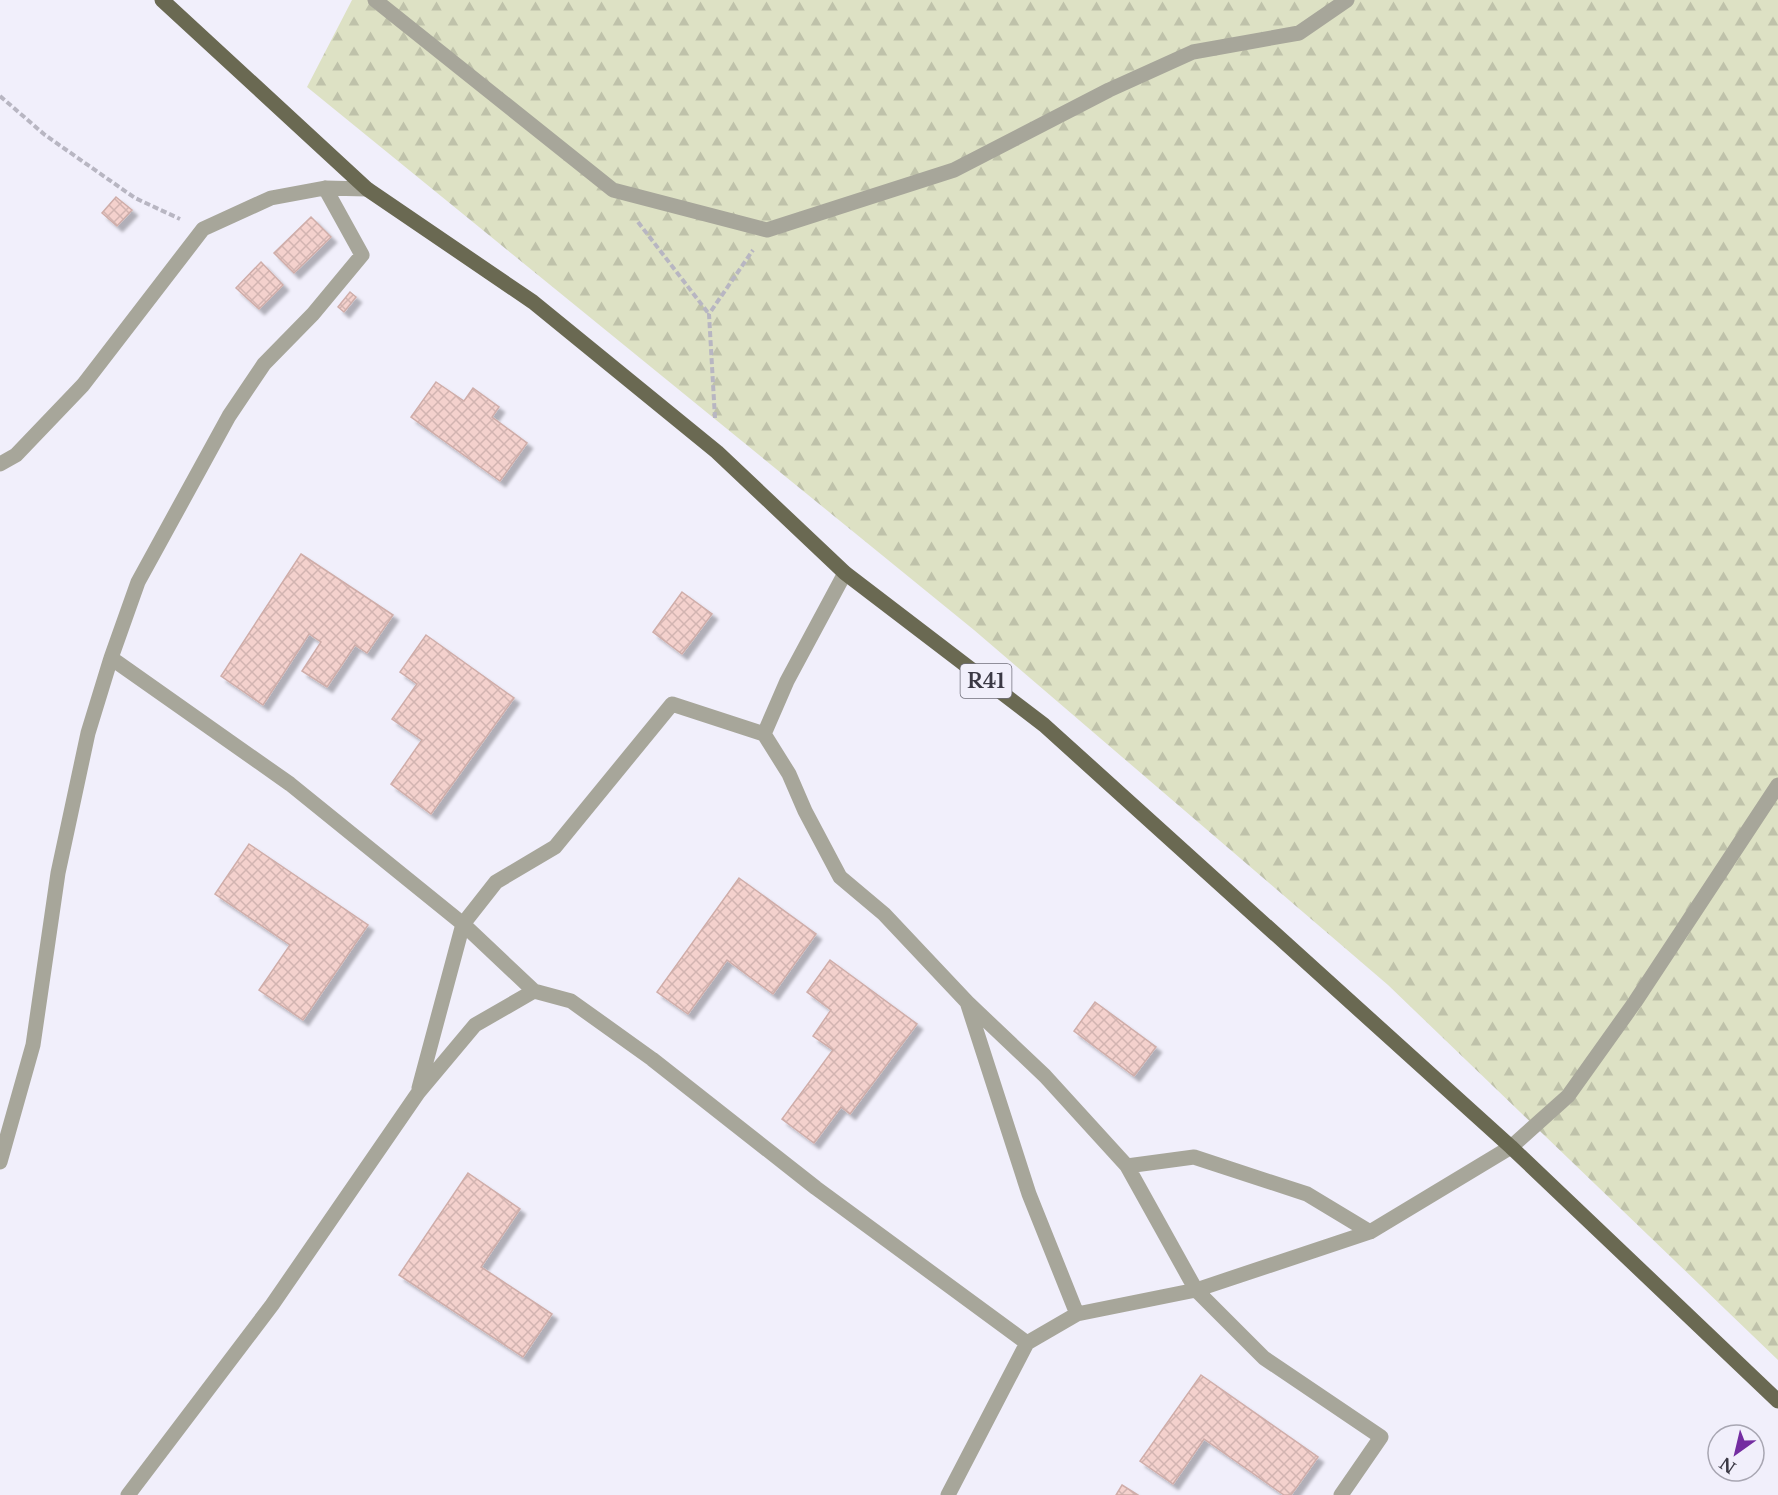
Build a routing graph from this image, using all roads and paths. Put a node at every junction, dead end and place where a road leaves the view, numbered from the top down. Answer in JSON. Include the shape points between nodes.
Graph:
{"nodes":[{"id":1,"x":162,"y":0,"type":"edge"},
{"id":2,"x":375,"y":0,"type":"edge"},
{"id":3,"x":1347,"y":0,"type":"edge"},
{"id":4,"x":0,"y":96,"type":"edge"},
{"id":5,"x":325,"y":188,"type":"junction"},
{"id":6,"x":367,"y":189,"type":"junction"},
{"id":7,"x":613,"y":190,"type":"junction"},
{"id":8,"x":203,"y":229,"type":"junction"},
{"id":9,"x":767,"y":230,"type":"junction"},
{"id":10,"x":709,"y":314,"type":"junction"},
{"id":11,"x":717,"y":452,"type":"junction"},
{"id":12,"x":0,"y":464,"type":"edge"},
{"id":13,"x":845,"y":573,"type":"junction"},
{"id":14,"x":111,"y":658,"type":"junction"},
{"id":15,"x":764,"y":734,"type":"junction"},
{"id":16,"x":1778,"y":785,"type":"edge"},
{"id":17,"x":463,"y":924,"type":"junction"},
{"id":18,"x":534,"y":991,"type":"junction"},
{"id":19,"x":967,"y":1002,"type":"junction"},
{"id":20,"x":418,"y":1093,"type":"junction"},
{"id":21,"x":1511,"y":1147,"type":"junction"},
{"id":22,"x":0,"y":1162,"type":"edge"},
{"id":23,"x":1127,"y":1166,"type":"junction"},
{"id":24,"x":1370,"y":1232,"type":"junction"},
{"id":25,"x":1196,"y":1290,"type":"junction"},
{"id":26,"x":1077,"y":1314,"type":"junction"},
{"id":27,"x":1028,"y":1343,"type":"junction"},
{"id":28,"x":1778,"y":1401,"type":"edge"},
{"id":29,"x":128,"y":1495,"type":"edge"},
{"id":30,"x":948,"y":1495,"type":"edge"},
{"id":31,"x":1341,"y":1495,"type":"edge"}],
"edges":[{"from":1,"to":6,"type":"main road","number":"R41"},
{"from":2,"to":7,"type":"street"},
{"from":3,"to":9,"type":"street","via":[[1299,33],[1193,52],[1108,90],[954,170]]},
{"from":4,"to":8,"type":"path","via":[[45,135],[135,198]]},
{"from":5,"to":6,"type":"street"},
{"from":5,"to":8,"type":"street","via":[[271,198]]},
{"from":5,"to":14,"type":"street","via":[[362,255],[313,314],[264,364],[229,416],[138,582]]},
{"from":6,"to":11,"type":"main road","number":"R41","via":[[532,302]]},
{"from":7,"to":9,"type":"street"},
{"from":7,"to":10,"type":"path"},
{"from":8,"to":12,"type":"street","via":[[83,385],[16,455]]},
{"from":9,"to":10,"type":"path"},
{"from":10,"to":11,"type":"path"},
{"from":11,"to":13,"type":"main road","number":"R41"},
{"from":13,"to":15,"type":"street"},
{"from":13,"to":21,"type":"main road","number":"R41","via":[[1044,725]]},
{"from":14,"to":17,"type":"street","via":[[290,784]]},
{"from":14,"to":22,"type":"street","via":[[88,733],[58,873],[33,1045]]},
{"from":15,"to":17,"type":"street","via":[[672,704],[555,847],[496,882]]},
{"from":15,"to":19,"type":"street","via":[[789,774],[840,877],[884,914]]},
{"from":16,"to":21,"type":"street","via":[[1569,1096]]},
{"from":17,"to":18,"type":"street"},
{"from":17,"to":20,"type":"street"},
{"from":18,"to":20,"type":"street","via":[[474,1025]]},
{"from":18,"to":27,"type":"street","via":[[571,1001]]},
{"from":19,"to":23,"type":"street","via":[[1045,1076]]},
{"from":19,"to":26,"type":"street","via":[[1029,1194]]},
{"from":20,"to":29,"type":"street","via":[[272,1305]]},
{"from":21,"to":24,"type":"street"},
{"from":21,"to":28,"type":"main road","number":"R41"},
{"from":23,"to":24,"type":"street","via":[[1194,1157],[1306,1194]]},
{"from":23,"to":25,"type":"street"},
{"from":24,"to":25,"type":"street"},
{"from":25,"to":26,"type":"street"},
{"from":25,"to":31,"type":"street","via":[[1264,1358],[1381,1437]]},
{"from":26,"to":27,"type":"street"},
{"from":27,"to":30,"type":"street"}]}
